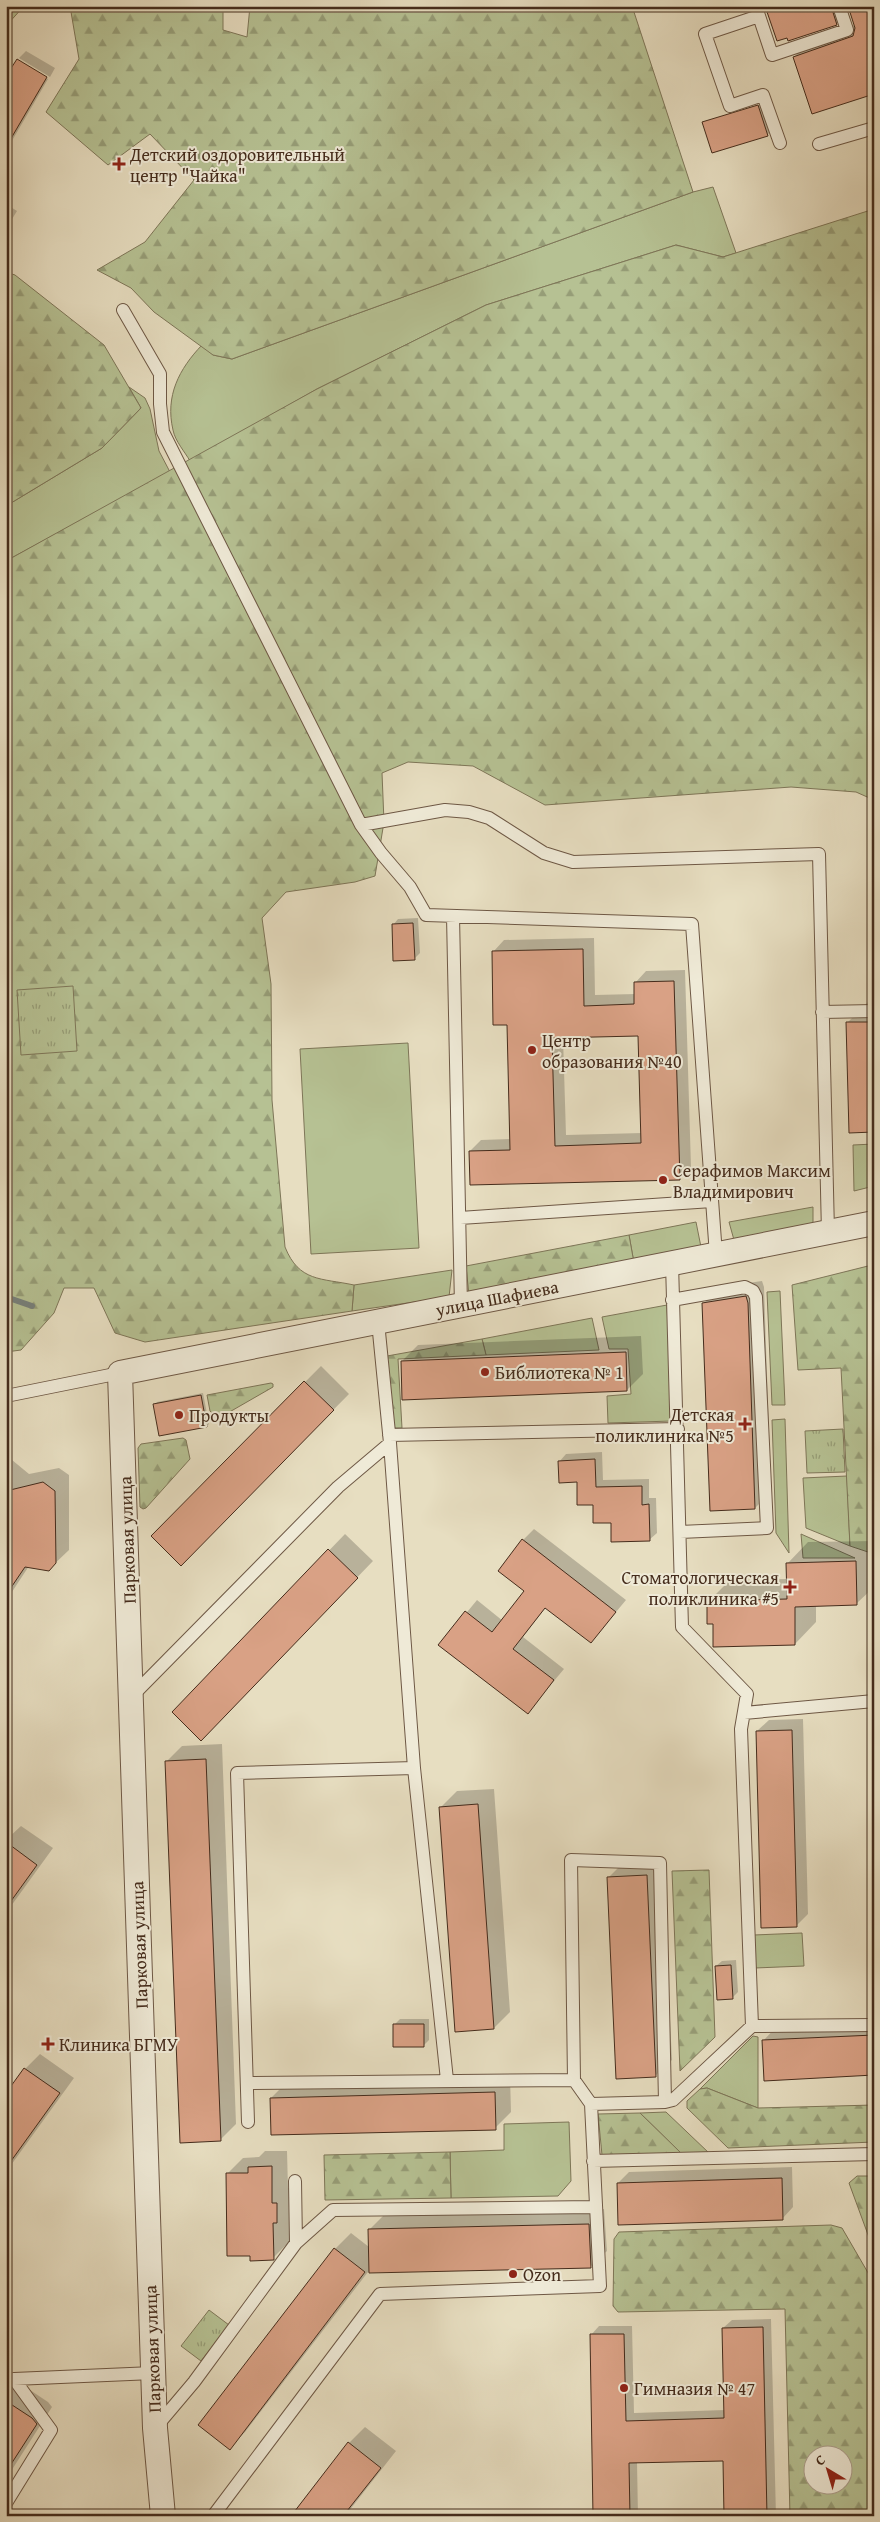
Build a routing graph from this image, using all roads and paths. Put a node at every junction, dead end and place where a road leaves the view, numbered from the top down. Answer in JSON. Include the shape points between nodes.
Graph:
{"nodes":[{"id":1,"x":838,"y":6,"type":"edge"},
{"id":2,"x":758,"y":11,"type":"edge"},
{"id":3,"x":874,"y":128,"type":"edge"},
{"id":4,"x":780,"y":143,"type":"dead end"},
{"id":5,"x":819,"y":144,"type":"dead end"},
{"id":6,"x":123,"y":310,"type":"dead end"},
{"id":7,"x":361,"y":825,"type":"junction"},
{"id":8,"x":453,"y":916,"type":"junction"},
{"id":9,"x":874,"y":1011,"type":"edge"},
{"id":10,"x":822,"y":1012,"type":"junction"},
{"id":11,"x":712,"y":1201,"type":"junction"},
{"id":12,"x":460,"y":1218,"type":"junction"},
{"id":13,"x":874,"y":1223,"type":"edge"},
{"id":14,"x":828,"y":1232,"type":"junction"},
{"id":15,"x":716,"y":1255,"type":"junction"},
{"id":16,"x":672,"y":1263,"type":"junction"},
{"id":17,"x":672,"y":1300,"type":"junction"},
{"id":18,"x":461,"y":1306,"type":"junction"},
{"id":19,"x":378,"y":1322,"type":"junction"},
{"id":20,"x":120,"y":1373,"type":"junction"},
{"id":21,"x":6,"y":1396,"type":"edge"},
{"id":22,"x":678,"y":1429,"type":"junction"},
{"id":23,"x":390,"y":1439,"type":"junction"},
{"id":24,"x":680,"y":1532,"type":"junction"},
{"id":25,"x":132,"y":1695,"type":"junction"},
{"id":26,"x":874,"y":1701,"type":"edge"},
{"id":27,"x":744,"y":1713,"type":"junction"},
{"id":28,"x":414,"y":1768,"type":"junction"},
{"id":29,"x":874,"y":2024,"type":"edge"},
{"id":30,"x":752,"y":2026,"type":"junction"},
{"id":31,"x":447,"y":2080,"type":"junction"},
{"id":32,"x":574,"y":2080,"type":"junction"},
{"id":33,"x":247,"y":2083,"type":"junction"},
{"id":34,"x":666,"y":2102,"type":"junction"},
{"id":35,"x":591,"y":2104,"type":"junction"},
{"id":36,"x":248,"y":2122,"type":"dead end"},
{"id":37,"x":874,"y":2154,"type":"edge"},
{"id":38,"x":593,"y":2161,"type":"junction"},
{"id":39,"x":295,"y":2182,"type":"dead end"},
{"id":40,"x":595,"y":2207,"type":"junction"},
{"id":41,"x":296,"y":2243,"type":"junction"},
{"id":42,"x":153,"y":2374,"type":"junction"},
{"id":43,"x":155,"y":2428,"type":"junction"},
{"id":44,"x":6,"y":2503,"type":"edge"},
{"id":45,"x":163,"y":2516,"type":"edge"},
{"id":46,"x":213,"y":2516,"type":"edge"}],
"edges":[{"from":1,"to":2,"type":"lane","via":[[847,30],[772,55]]},
{"from":2,"to":4,"type":"lane","via":[[705,34],[730,106],[763,95]]},
{"from":3,"to":5,"type":"lane"},
{"from":6,"to":7,"type":"lane","via":[[160,374],[162,432]]},
{"from":7,"to":8,"type":"lane","via":[[410,887],[426,915]]},
{"from":7,"to":10,"type":"lane","via":[[445,810],[469,812],[489,818],[544,854],[573,862],[819,854]]},
{"from":8,"to":11,"type":"lane","via":[[692,924]]},
{"from":8,"to":12,"type":"lane"},
{"from":9,"to":10,"type":"lane"},
{"from":10,"to":14,"type":"lane"},
{"from":11,"to":12,"type":"lane"},
{"from":11,"to":15,"type":"lane"},
{"from":12,"to":18,"type":"lane"},
{"from":13,"to":14,"type":"street","name":"улица Шафиева"},
{"from":14,"to":15,"type":"street","name":"улица Шафиева"},
{"from":15,"to":16,"type":"street","name":"улица Шафиева"},
{"from":16,"to":17,"type":"lane"},
{"from":16,"to":18,"type":"street","name":"улица Шафиева"},
{"from":17,"to":22,"type":"lane"},
{"from":17,"to":24,"type":"lane","via":[[745,1287],[756,1297],[767,1528]]},
{"from":18,"to":19,"type":"street","name":"улица Шафиева"},
{"from":19,"to":20,"type":"street","name":"улица Шафиева"},
{"from":19,"to":23,"type":"lane"},
{"from":20,"to":21,"type":"lane"},
{"from":20,"to":25,"type":"street","name":"Парковая улица"},
{"from":22,"to":23,"type":"lane"},
{"from":22,"to":24,"type":"lane"},
{"from":23,"to":25,"type":"lane","via":[[338,1487]]},
{"from":23,"to":28,"type":"lane"},
{"from":24,"to":27,"type":"lane","via":[[682,1627],[747,1694]]},
{"from":25,"to":42,"type":"street","name":"Парковая улица"},
{"from":26,"to":27,"type":"lane"},
{"from":27,"to":30,"type":"lane","via":[[741,1729]]},
{"from":28,"to":31,"type":"lane"},
{"from":28,"to":33,"type":"lane","via":[[237,1773]]},
{"from":29,"to":30,"type":"lane"},
{"from":30,"to":34,"type":"lane","via":[[673,2100]]},
{"from":31,"to":32,"type":"lane"},
{"from":31,"to":33,"type":"lane"},
{"from":32,"to":34,"type":"lane","via":[[571,1860],[660,1863]]},
{"from":32,"to":35,"type":"lane"},
{"from":33,"to":36,"type":"lane"},
{"from":34,"to":35,"type":"lane"},
{"from":35,"to":38,"type":"lane"},
{"from":37,"to":38,"type":"lane"},
{"from":38,"to":40,"type":"lane"},
{"from":39,"to":41,"type":"lane"},
{"from":40,"to":41,"type":"lane","via":[[333,2210]]},
{"from":40,"to":46,"type":"lane","via":[[600,2286],[380,2294]]},
{"from":41,"to":43,"type":"lane","via":[[194,2382]]},
{"from":42,"to":43,"type":"street","name":"Парковая улица"},
{"from":42,"to":44,"type":"lane","via":[[14,2379],[51,2430]]},
{"from":43,"to":45,"type":"street","name":"Парковая улица"}]}
